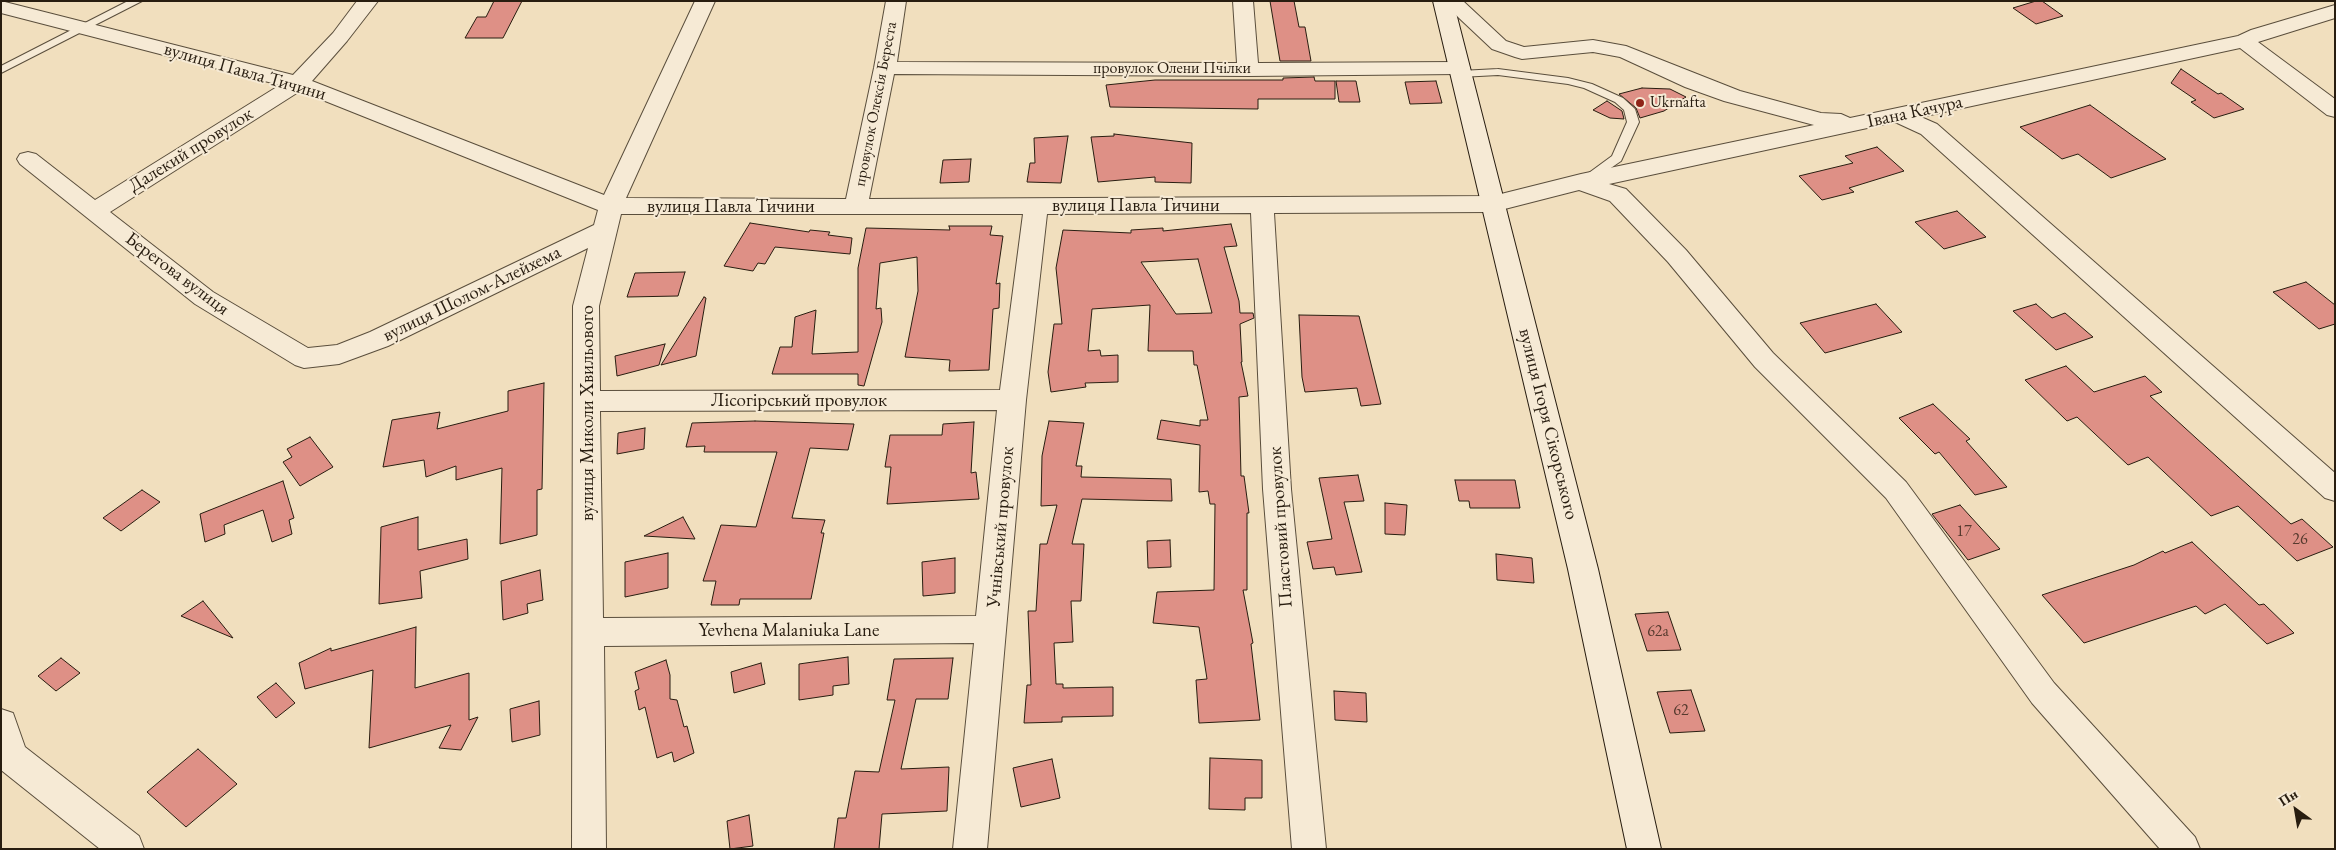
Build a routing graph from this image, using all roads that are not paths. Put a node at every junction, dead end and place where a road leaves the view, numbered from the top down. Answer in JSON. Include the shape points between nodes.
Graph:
{"nodes":[{"id":1,"x":136,"y":1,"type":"edge"},
{"id":2,"x":368,"y":1,"type":"edge"},
{"id":3,"x":704,"y":1,"type":"edge"},
{"id":4,"x":896,"y":1,"type":"edge"},
{"id":5,"x":1243,"y":1,"type":"edge"},
{"id":6,"x":1443,"y":1,"type":"edge"},
{"id":7,"x":1450,"y":1,"type":"edge"},
{"id":8,"x":1,"y":7,"type":"edge"},
{"id":9,"x":2335,"y":11,"type":"edge"},
{"id":10,"x":82,"y":27,"type":"junction"},
{"id":11,"x":2244,"y":41,"type":"junction"},
{"id":12,"x":885,"y":68,"type":"junction"},
{"id":13,"x":1,"y":70,"type":"edge"},
{"id":14,"x":1248,"y":70,"type":"junction"},
{"id":15,"x":1459,"y":71,"type":"junction"},
{"id":16,"x":298,"y":83,"type":"junction"},
{"id":17,"x":2335,"y":110,"type":"edge"},
{"id":18,"x":1900,"y":116,"type":"junction"},
{"id":19,"x":1870,"y":122,"type":"junction"},
{"id":20,"x":28,"y":159,"type":"dead end"},
{"id":21,"x":1581,"y":182,"type":"junction"},
{"id":22,"x":1493,"y":204,"type":"junction"},
{"id":23,"x":1262,"y":205,"type":"junction"},
{"id":24,"x":1036,"y":206,"type":"junction"},
{"id":25,"x":856,"y":207,"type":"junction"},
{"id":26,"x":94,"y":211,"type":"junction"},
{"id":27,"x":608,"y":218,"type":"junction"},
{"id":28,"x":339,"y":354,"type":"joint"},
{"id":29,"x":1012,"y":400,"type":"junction"},
{"id":30,"x":586,"y":401,"type":"junction"},
{"id":31,"x":2335,"y":490,"type":"edge"},
{"id":32,"x":991,"y":629,"type":"junction"},
{"id":33,"x":588,"y":632,"type":"junction"},
{"id":34,"x":1,"y":724,"type":"edge"},
{"id":35,"x":127,"y":848,"type":"edge"},
{"id":36,"x":589,"y":849,"type":"edge"},
{"id":37,"x":970,"y":849,"type":"edge"},
{"id":38,"x":1309,"y":849,"type":"edge"},
{"id":39,"x":1644,"y":849,"type":"edge"},
{"id":40,"x":2183,"y":849,"type":"edge"}],
"edges":[{"from":1,"to":10,"type":"lane"},
{"from":2,"to":16,"type":"street","name":"Далекий провулок"},
{"from":3,"to":27,"type":"street","name":"вулиця Миколи Хвильового"},
{"from":4,"to":12,"type":"street","name":"провулок Олексія Береста"},
{"from":5,"to":14,"type":"street"},
{"from":6,"to":15,"type":"street","name":"вулиця Ігоря Сікорського"},
{"from":7,"to":19,"type":"street","via":[[1499,45],[1522,53],[1594,46],[1626,52],[1693,82],[1774,109],[1821,120]]},
{"from":8,"to":10,"type":"street","name":"вулиця Павла Тичини"},
{"from":9,"to":11,"type":"street","name":"Івана Качура"},
{"from":10,"to":13,"type":"lane"},
{"from":10,"to":16,"type":"street","name":"вулиця Павла Тичини"},
{"from":11,"to":17,"type":"street"},
{"from":11,"to":18,"type":"street","name":"Івана Качура"},
{"from":12,"to":14,"type":"street","name":"провулок Олени Пчілки"},
{"from":12,"to":25,"type":"street","name":"провулок Олексія Береста"},
{"from":14,"to":15,"type":"street","name":"провулок Олени Пчілки"},
{"from":15,"to":21,"type":"lane","via":[[1568,80],[1606,93],[1629,109],[1633,122],[1617,158]]},
{"from":15,"to":22,"type":"street","name":"вулиця Ігоря Сікорського"},
{"from":16,"to":26,"type":"street","name":"Далекий провулок"},
{"from":16,"to":27,"type":"street","name":"вулиця Павла Тичини"},
{"from":18,"to":19,"type":"street","name":"Івана Качура"},
{"from":18,"to":31,"type":"street","via":[[1929,129]]},
{"from":19,"to":21,"type":"street","name":"Івана Качура"},
{"from":20,"to":26,"type":"street","name":"Берегова вулиця"},
{"from":21,"to":22,"type":"street","name":"Івана Качура"},
{"from":21,"to":40,"type":"street","via":[[1618,195],[1678,256],[1764,360],[1896,490],[2042,693]]},
{"from":22,"to":23,"type":"street","name":"вулиця Павла Тичини"},
{"from":22,"to":39,"type":"street","name":"вулиця Ігоря Сікорського","via":[[1584,570]]},
{"from":23,"to":24,"type":"street","name":"вулиця Павла Тичини"},
{"from":23,"to":38,"type":"street","name":"Пластовий провулок","via":[[1277,490]]},
{"from":24,"to":25,"type":"street","name":"вулиця Павла Тичини"},
{"from":24,"to":29,"type":"street","name":"Учнівський провулок"},
{"from":25,"to":27,"type":"street","name":"вулиця Павла Тичини"},
{"from":26,"to":28,"type":"street","name":"Берегова вулиця","via":[[204,298],[304,358]]},
{"from":27,"to":28,"type":"street","name":"вулиця Шолом-Алейхема","via":[[379,339]]},
{"from":27,"to":30,"type":"street","name":"вулиця Миколи Хвильового","via":[[586,306]]},
{"from":29,"to":30,"type":"street","name":"Лісогірський провулок"},
{"from":29,"to":32,"type":"street","name":"Учнівський провулок"},
{"from":30,"to":33,"type":"street","name":"вулиця Миколи Хвильового"},
{"from":32,"to":33,"type":"street","name":"Yevhena Malaniuka Lane"},
{"from":32,"to":37,"type":"street","name":"Учнівський провулок"},
{"from":33,"to":36,"type":"street","name":"вулиця Миколи Хвильового"},
{"from":34,"to":35,"type":"street","via":[[11,757]]}]}
